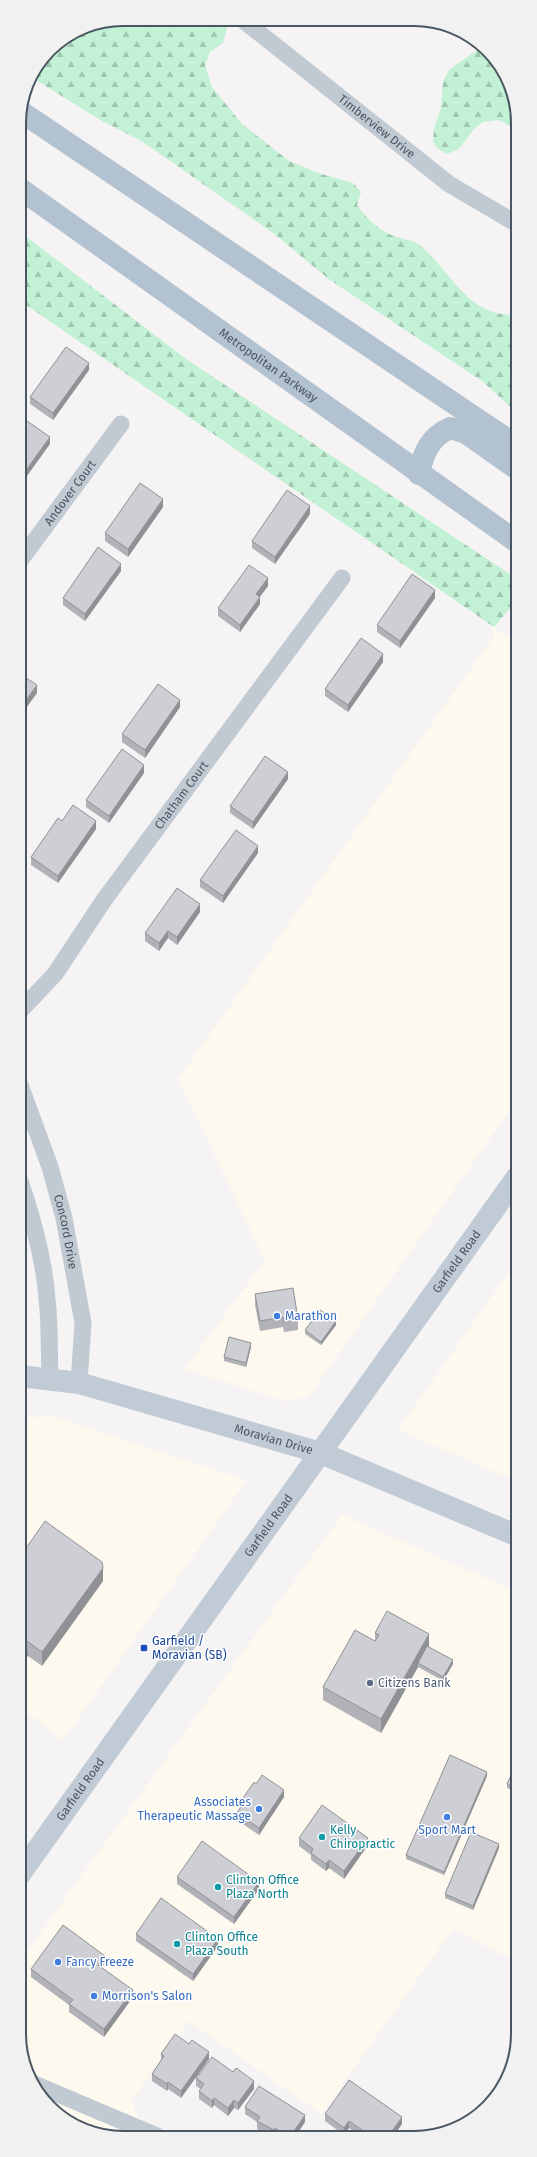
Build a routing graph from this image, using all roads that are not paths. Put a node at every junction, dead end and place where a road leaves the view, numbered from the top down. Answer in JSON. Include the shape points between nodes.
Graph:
{"nodes":[{"id":1,"x":251,"y":26,"type":"edge"},
{"id":2,"x":26,"y":115,"type":"edge"},
{"id":3,"x":26,"y":193,"type":"edge"},
{"id":4,"x":511,"y":220,"type":"edge"},
{"id":5,"x":121,"y":424,"type":"dead end"},
{"id":6,"x":511,"y":442,"type":"edge"},
{"id":7,"x":511,"y":465,"type":"edge"},
{"id":8,"x":419,"y":474,"type":"junction"},
{"id":9,"x":511,"y":538,"type":"edge"},
{"id":10,"x":26,"y":553,"type":"edge"},
{"id":11,"x":342,"y":578,"type":"dead end"},
{"id":12,"x":26,"y":1005,"type":"edge"},
{"id":13,"x":26,"y":1101,"type":"edge"},
{"id":14,"x":511,"y":1188,"type":"edge"},
{"id":15,"x":26,"y":1199,"type":"edge"},
{"id":16,"x":26,"y":1376,"type":"edge"},
{"id":17,"x":50,"y":1378,"type":"junction"},
{"id":18,"x":79,"y":1383,"type":"junction"},
{"id":19,"x":321,"y":1453,"type":"junction"},
{"id":20,"x":511,"y":1533,"type":"edge"},
{"id":21,"x":26,"y":1866,"type":"edge"},
{"id":22,"x":42,"y":2087,"type":"edge"},
{"id":23,"x":145,"y":2131,"type":"edge"}],
"edges":[{"from":1,"to":4,"type":"street","name":"Timberview Drive","via":[[449,184]]},
{"from":2,"to":6,"type":"main road"},
{"from":3,"to":8,"type":"main road","name":"Metropolitan Parkway"},
{"from":5,"to":10,"type":"street","name":"Andover Court"},
{"from":7,"to":8,"type":"main road","via":[[466,433],[450,428],[434,438],[427,448]]},
{"from":8,"to":9,"type":"main road","name":"Metropolitan Parkway"},
{"from":11,"to":12,"type":"street","name":"Chatham Court","via":[[104,900],[55,974]]},
{"from":13,"to":18,"type":"street","name":"Concord Drive","via":[[50,1167],[64,1218],[83,1323]]},
{"from":14,"to":19,"type":"main road","name":"Garfield Road"},
{"from":15,"to":17,"type":"street","via":[[42,1261],[47,1300]]},
{"from":16,"to":17,"type":"main road","name":"Moravian Drive"},
{"from":17,"to":18,"type":"main road","name":"Moravian Drive"},
{"from":18,"to":19,"type":"main road","name":"Moravian Drive"},
{"from":19,"to":20,"type":"main road","name":"Moravian Drive"},
{"from":19,"to":21,"type":"main road","name":"Garfield Road"},
{"from":22,"to":23,"type":"street"}]}
